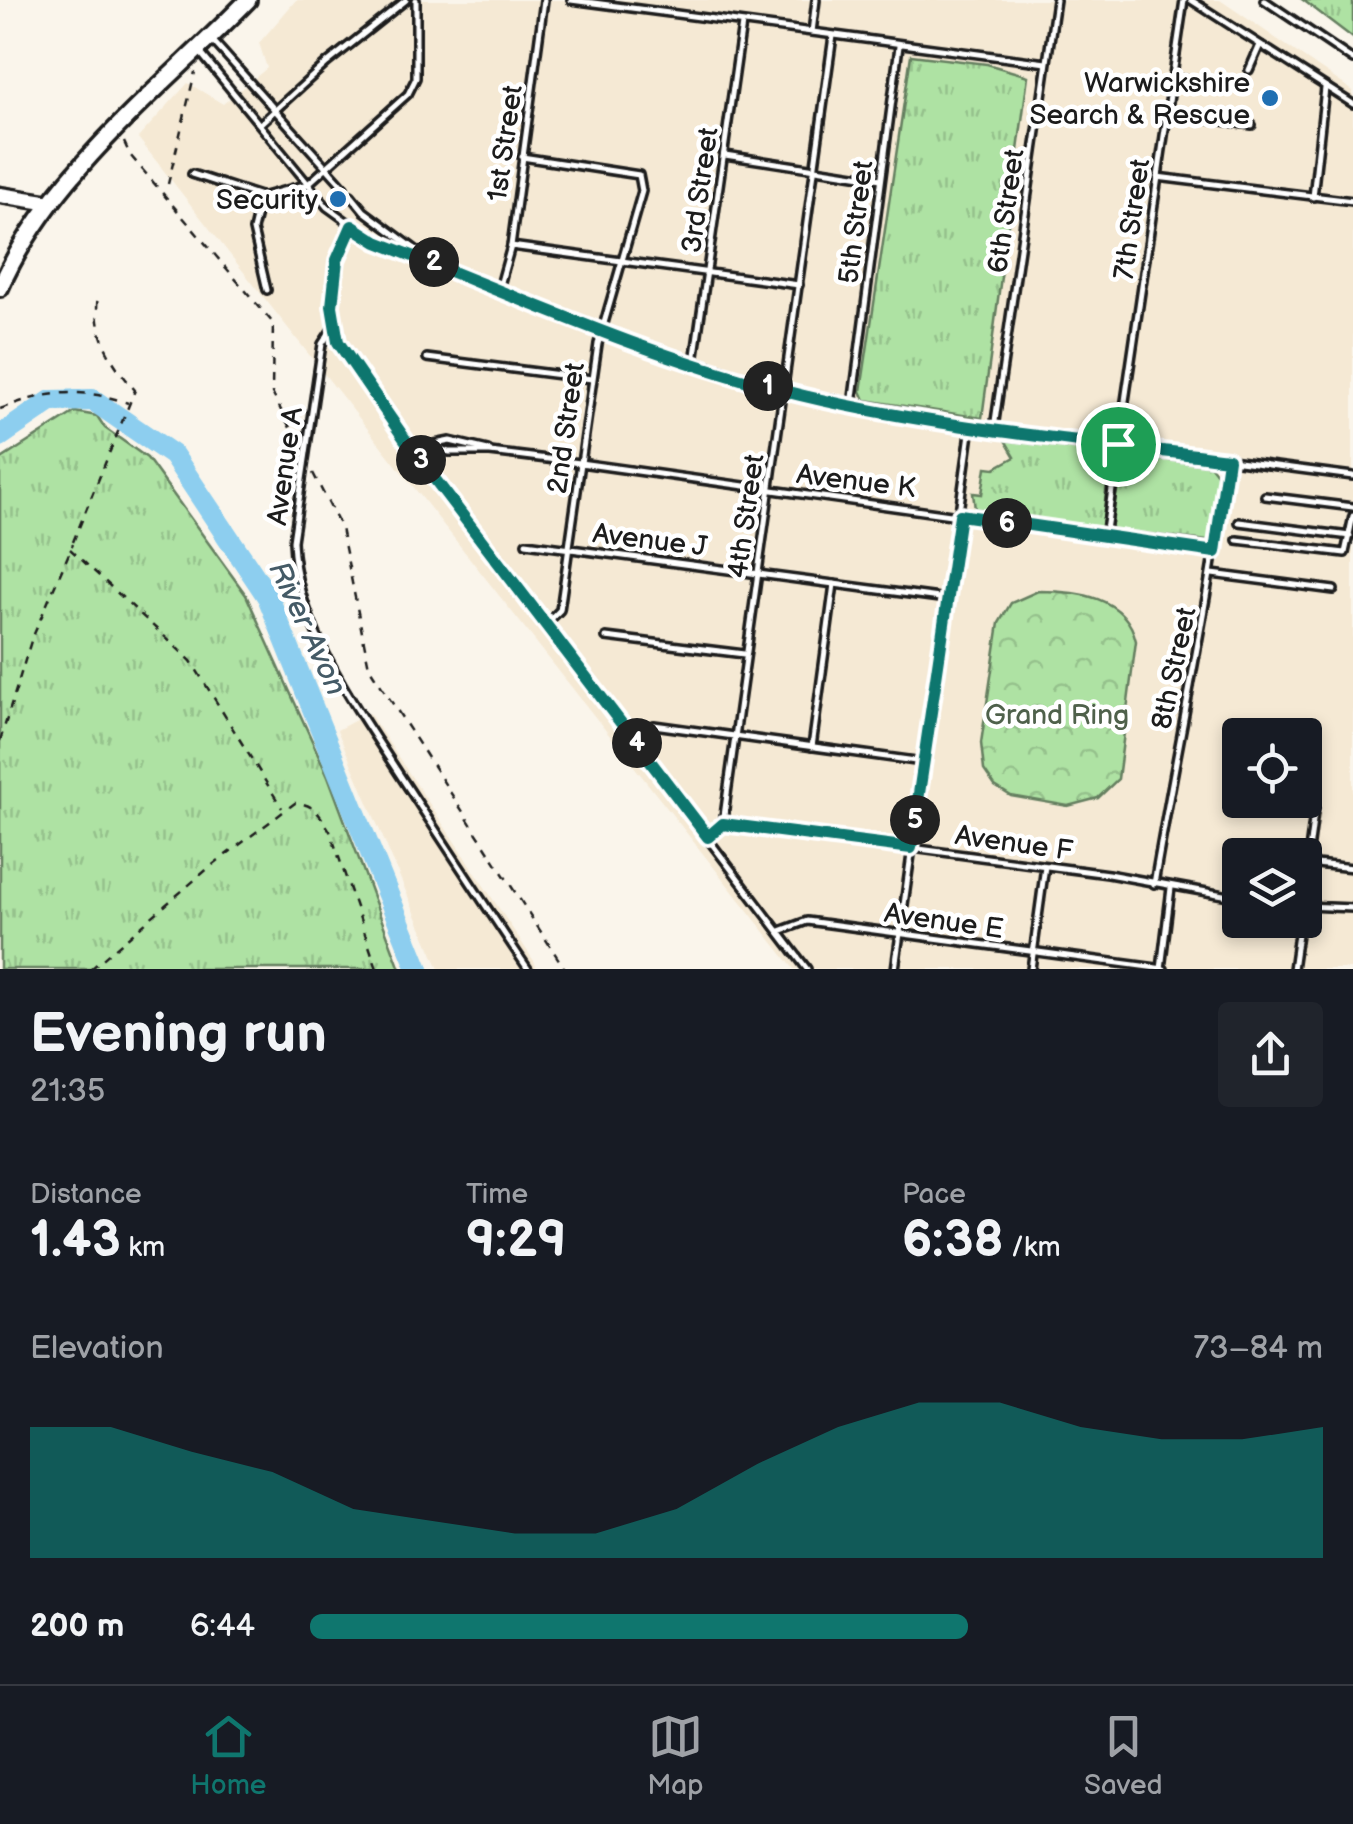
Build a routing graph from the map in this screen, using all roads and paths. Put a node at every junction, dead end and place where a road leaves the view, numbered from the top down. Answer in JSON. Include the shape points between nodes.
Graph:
{"nodes":[{"id":1,"x":248,"y":0,"type":"edge"},
{"id":2,"x":406,"y":0,"type":"edge"},
{"id":3,"x":416,"y":0,"type":"edge"},
{"id":4,"x":544,"y":0,"type":"edge"},
{"id":5,"x":571,"y":0,"type":"edge"},
{"id":6,"x":816,"y":0,"type":"edge"},
{"id":7,"x":1056,"y":0,"type":"edge"},
{"id":8,"x":1187,"y":0,"type":"edge"},
{"id":9,"x":1264,"y":0,"type":"edge"},
{"id":10,"x":611,"y":2,"type":"edge"},
{"id":11,"x":742,"y":23,"type":"junction"},
{"id":12,"x":811,"y":33,"type":"junction"},
{"id":13,"x":833,"y":36,"type":"junction"},
{"id":14,"x":211,"y":39,"type":"junction"},
{"id":15,"x":899,"y":44,"type":"junction"},
{"id":16,"x":1260,"y":46,"type":"junction"},
{"id":17,"x":199,"y":51,"type":"junction"},
{"id":18,"x":1353,"y":60,"type":"edge"},
{"id":19,"x":1046,"y":64,"type":"junction"},
{"id":20,"x":1249,"y":70,"type":"dead end"},
{"id":21,"x":1172,"y":78,"type":"junction"},
{"id":22,"x":1187,"y":80,"type":"dead end"},
{"id":23,"x":1325,"y":88,"type":"junction"},
{"id":24,"x":1353,"y":104,"type":"edge"},
{"id":25,"x":277,"y":108,"type":"junction"},
{"id":26,"x":1166,"y":112,"type":"junction"},
{"id":27,"x":261,"y":123,"type":"junction"},
{"id":28,"x":1252,"y":125,"type":"dead end"},
{"id":29,"x":118,"y":129,"type":"junction"},
{"id":30,"x":724,"y":155,"type":"junction"},
{"id":31,"x":522,"y":157,"type":"junction"},
{"id":32,"x":814,"y":169,"type":"junction"},
{"id":33,"x":325,"y":170,"type":"junction"},
{"id":34,"x":192,"y":174,"type":"dead end"},
{"id":35,"x":1157,"y":177,"type":"junction"},
{"id":36,"x":880,"y":180,"type":"junction"},
{"id":37,"x":168,"y":184,"type":"dead end"},
{"id":38,"x":308,"y":184,"type":"junction"},
{"id":39,"x":344,"y":187,"type":"dead end"},
{"id":40,"x":0,"y":195,"type":"edge"},
{"id":41,"x":351,"y":195,"type":"dead end"},
{"id":42,"x":261,"y":196,"type":"junction"},
{"id":43,"x":1313,"y":197,"type":"junction"},
{"id":44,"x":1353,"y":201,"type":"edge"},
{"id":45,"x":51,"y":203,"type":"junction"},
{"id":46,"x":352,"y":226,"type":"junction"},
{"id":47,"x":511,"y":246,"type":"junction"},
{"id":48,"x":621,"y":259,"type":"junction"},
{"id":49,"x":433,"y":262,"type":"junction"},
{"id":50,"x":708,"y":270,"type":"junction"},
{"id":51,"x":799,"y":285,"type":"junction"},
{"id":52,"x":0,"y":288,"type":"edge"},
{"id":53,"x":267,"y":290,"type":"dead end"},
{"id":54,"x":499,"y":290,"type":"junction"},
{"id":55,"x":98,"y":294,"type":"dead end"},
{"id":56,"x":334,"y":326,"type":"junction"},
{"id":57,"x":601,"y":332,"type":"junction"},
{"id":58,"x":427,"y":358,"type":"dead end"},
{"id":59,"x":694,"y":362,"type":"junction"},
{"id":60,"x":592,"y":379,"type":"junction"},
{"id":61,"x":784,"y":391,"type":"junction"},
{"id":62,"x":130,"y":404,"type":"junction"},
{"id":63,"x":852,"y":404,"type":"junction"},
{"id":64,"x":0,"y":409,"type":"edge"},
{"id":65,"x":970,"y":426,"type":"junction"},
{"id":66,"x":994,"y":428,"type":"junction"},
{"id":67,"x":433,"y":444,"type":"junction"},
{"id":68,"x":1118,"y":444,"type":"junction"},
{"id":69,"x":411,"y":448,"type":"junction"},
{"id":70,"x":490,"y":452,"type":"junction"},
{"id":71,"x":305,"y":457,"type":"junction"},
{"id":72,"x":1228,"y":459,"type":"junction"},
{"id":73,"x":580,"y":463,"type":"junction"},
{"id":74,"x":1353,"y":476,"type":"edge"},
{"id":75,"x":768,"y":489,"type":"junction"},
{"id":76,"x":1264,"y":496,"type":"dead end"},
{"id":77,"x":1353,"y":506,"type":"edge"},
{"id":78,"x":960,"y":515,"type":"junction"},
{"id":79,"x":1353,"y":516,"type":"edge"},
{"id":80,"x":1240,"y":522,"type":"dead end"},
{"id":81,"x":1350,"y":536,"type":"junction"},
{"id":82,"x":1106,"y":537,"type":"junction"},
{"id":83,"x":1236,"y":540,"type":"dead end"},
{"id":84,"x":526,"y":544,"type":"dead end"},
{"id":85,"x":70,"y":549,"type":"junction"},
{"id":86,"x":568,"y":549,"type":"junction"},
{"id":87,"x":1215,"y":552,"type":"junction"},
{"id":88,"x":757,"y":574,"type":"junction"},
{"id":89,"x":1212,"y":574,"type":"junction"},
{"id":90,"x":834,"y":584,"type":"junction"},
{"id":91,"x":1334,"y":590,"type":"dead end"},
{"id":92,"x":947,"y":600,"type":"junction"},
{"id":93,"x":545,"y":625,"type":"junction"},
{"id":94,"x":606,"y":637,"type":"dead end"},
{"id":95,"x":744,"y":654,"type":"junction"},
{"id":96,"x":654,"y":725,"type":"dead end"},
{"id":97,"x":734,"y":736,"type":"junction"},
{"id":98,"x":0,"y":741,"type":"edge"},
{"id":99,"x":812,"y":747,"type":"junction"},
{"id":100,"x":924,"y":762,"type":"junction"},
{"id":101,"x":282,"y":809,"type":"junction"},
{"id":102,"x":723,"y":824,"type":"junction"},
{"id":103,"x":708,"y":837,"type":"junction"},
{"id":104,"x":911,"y":848,"type":"junction"},
{"id":105,"x":1322,"y":864,"type":"edge"},
{"id":106,"x":1045,"y":866,"type":"junction"},
{"id":107,"x":1353,"y":868,"type":"edge"},
{"id":108,"x":1154,"y":884,"type":"junction"},
{"id":109,"x":1171,"y":888,"type":"junction"},
{"id":110,"x":1222,"y":895,"type":"edge"},
{"id":111,"x":1322,"y":907,"type":"edge"},
{"id":112,"x":1353,"y":908,"type":"edge"},
{"id":113,"x":780,"y":932,"type":"junction"},
{"id":114,"x":897,"y":934,"type":"junction"},
{"id":115,"x":1297,"y":938,"type":"edge"},
{"id":116,"x":1033,"y":952,"type":"junction"},
{"id":117,"x":91,"y":969,"type":"edge"},
{"id":118,"x":377,"y":969,"type":"edge"},
{"id":119,"x":528,"y":969,"type":"edge"},
{"id":120,"x":564,"y":969,"type":"edge"},
{"id":121,"x":807,"y":969,"type":"edge"},
{"id":122,"x":894,"y":969,"type":"edge"},
{"id":123,"x":1031,"y":969,"type":"edge"},
{"id":124,"x":1163,"y":969,"type":"edge"},
{"id":125,"x":1293,"y":969,"type":"edge"}],
"edges":[{"from":1,"to":14,"type":"main road"},
{"from":2,"to":25,"type":"lane"},
{"from":3,"to":33,"type":"lane","via":[[416,78],[408,94]]},
{"from":4,"to":31,"type":"lane","name":"1st Street"},
{"from":5,"to":10,"type":"lane"},
{"from":6,"to":12,"type":"lane"},
{"from":7,"to":19,"type":"lane","name":"6th Street"},
{"from":8,"to":16,"type":"lane"},
{"from":8,"to":21,"type":"lane","name":"7th Street"},
{"from":9,"to":18,"type":"lane"},
{"from":10,"to":11,"type":"lane"},
{"from":11,"to":12,"type":"lane"},
{"from":11,"to":30,"type":"lane","name":"3rd Street"},
{"from":12,"to":13,"type":"lane"},
{"from":13,"to":15,"type":"lane"},
{"from":13,"to":32,"type":"lane","name":"4th Street"},
{"from":14,"to":17,"type":"main road"},
{"from":14,"to":25,"type":"lane"},
{"from":15,"to":19,"type":"lane"},
{"from":15,"to":36,"type":"lane","name":"5th Street"},
{"from":16,"to":20,"type":"lane"},
{"from":16,"to":23,"type":"lane"},
{"from":17,"to":27,"type":"lane"},
{"from":17,"to":29,"type":"main road"},
{"from":17,"to":37,"type":"path"},
{"from":19,"to":66,"type":"lane","name":"6th Street"},
{"from":21,"to":22,"type":"lane"},
{"from":21,"to":26,"type":"lane","name":"7th Street"},
{"from":23,"to":24,"type":"lane"},
{"from":23,"to":43,"type":"lane"},
{"from":25,"to":27,"type":"lane"},
{"from":25,"to":33,"type":"lane"},
{"from":26,"to":28,"type":"lane"},
{"from":26,"to":35,"type":"lane","name":"7th Street"},
{"from":27,"to":38,"type":"lane"},
{"from":29,"to":45,"type":"main road"},
{"from":29,"to":71,"type":"path","via":[[130,155],[273,323],[272,393]]},
{"from":30,"to":32,"type":"lane"},
{"from":30,"to":50,"type":"lane","name":"3rd Street"},
{"from":31,"to":47,"type":"lane","name":"1st Street"},
{"from":31,"to":48,"type":"lane","name":"2nd Street","via":[[639,175],[642,191]]},
{"from":32,"to":36,"type":"lane"},
{"from":32,"to":51,"type":"lane","name":"4th Street"},
{"from":33,"to":38,"type":"lane"},
{"from":33,"to":39,"type":"lane"},
{"from":34,"to":42,"type":"lane"},
{"from":35,"to":43,"type":"lane"},
{"from":35,"to":68,"type":"lane","name":"7th Street"},
{"from":36,"to":63,"type":"lane","name":"5th Street"},
{"from":38,"to":42,"type":"lane"},
{"from":38,"to":46,"type":"lane"},
{"from":40,"to":45,"type":"street"},
{"from":41,"to":49,"type":"lane"},
{"from":42,"to":53,"type":"lane","via":[[253,230]]},
{"from":43,"to":44,"type":"lane"},
{"from":45,"to":52,"type":"main road"},
{"from":46,"to":49,"type":"lane"},
{"from":46,"to":56,"type":"lane","name":"Avenue A","via":[[337,260]]},
{"from":47,"to":48,"type":"lane"},
{"from":47,"to":54,"type":"lane","name":"1st Street"},
{"from":48,"to":50,"type":"lane"},
{"from":48,"to":57,"type":"lane","name":"2nd Street"},
{"from":49,"to":54,"type":"lane"},
{"from":50,"to":51,"type":"lane"},
{"from":50,"to":59,"type":"lane","name":"3rd Street"},
{"from":51,"to":61,"type":"lane","name":"4th Street"},
{"from":54,"to":57,"type":"lane"},
{"from":55,"to":62,"type":"path","via":[[103,348],[135,390]]},
{"from":56,"to":69,"type":"lane","via":[[338,342]]},
{"from":56,"to":71,"type":"lane","name":"Avenue A","via":[[322,344]]},
{"from":57,"to":59,"type":"lane"},
{"from":57,"to":60,"type":"lane","name":"2nd Street"},
{"from":58,"to":60,"type":"lane"},
{"from":59,"to":61,"type":"lane"},
{"from":60,"to":73,"type":"lane","name":"2nd Street"},
{"from":61,"to":63,"type":"lane"},
{"from":61,"to":75,"type":"lane","name":"4th Street"},
{"from":62,"to":64,"type":"path","via":[[78,390],[39,394]]},
{"from":62,"to":85,"type":"path"},
{"from":63,"to":65,"type":"lane"},
{"from":65,"to":66,"type":"lane"},
{"from":65,"to":78,"type":"lane"},
{"from":66,"to":68,"type":"lane"},
{"from":67,"to":69,"type":"lane","name":"Avenue K"},
{"from":67,"to":70,"type":"lane","name":"Avenue K","via":[[449,452]]},
{"from":67,"to":70,"type":"lane","name":"Avenue K","via":[[450,440]]},
{"from":68,"to":72,"type":"lane"},
{"from":68,"to":82,"type":"lane","name":"7th Street"},
{"from":69,"to":93,"type":"lane"},
{"from":70,"to":73,"type":"lane","name":"Avenue K"},
{"from":71,"to":119,"type":"lane","name":"Avenue A","via":[[293,541],[296,572],[334,669]]},
{"from":71,"to":120,"type":"path","via":[[341,528],[369,667]]},
{"from":72,"to":74,"type":"lane"},
{"from":72,"to":87,"type":"lane","name":"8th Street"},
{"from":73,"to":75,"type":"lane","name":"Avenue K"},
{"from":73,"to":86,"type":"lane","name":"2nd Street"},
{"from":75,"to":78,"type":"lane","name":"Avenue K"},
{"from":75,"to":88,"type":"lane","name":"4th Street"},
{"from":76,"to":77,"type":"lane"},
{"from":78,"to":82,"type":"lane","name":"Avenue K"},
{"from":78,"to":92,"type":"lane"},
{"from":79,"to":81,"type":"lane"},
{"from":80,"to":81,"type":"lane"},
{"from":81,"to":83,"type":"lane","via":[[1345,553]]},
{"from":82,"to":87,"type":"lane","name":"Avenue K"},
{"from":84,"to":86,"type":"lane","name":"Avenue J"},
{"from":85,"to":98,"type":"path"},
{"from":85,"to":101,"type":"path","via":[[191,661]]},
{"from":86,"to":88,"type":"lane","name":"Avenue J"},
{"from":86,"to":93,"type":"lane","name":"2nd Street","via":[[560,610]]},
{"from":87,"to":89,"type":"lane","name":"8th Street"},
{"from":88,"to":90,"type":"lane","name":"Avenue J"},
{"from":88,"to":95,"type":"lane","name":"4th Street"},
{"from":89,"to":91,"type":"lane"},
{"from":89,"to":108,"type":"lane","name":"8th Street"},
{"from":90,"to":92,"type":"lane","name":"Avenue J"},
{"from":90,"to":99,"type":"lane"},
{"from":92,"to":100,"type":"lane"},
{"from":93,"to":103,"type":"lane"},
{"from":94,"to":95,"type":"lane"},
{"from":95,"to":97,"type":"lane","name":"4th Street"},
{"from":96,"to":97,"type":"lane"},
{"from":97,"to":99,"type":"lane"},
{"from":97,"to":102,"type":"lane","name":"4th Street"},
{"from":99,"to":100,"type":"lane"},
{"from":100,"to":104,"type":"lane"},
{"from":101,"to":117,"type":"path"},
{"from":101,"to":118,"type":"path","via":[[307,804],[319,812]]},
{"from":102,"to":103,"type":"lane"},
{"from":102,"to":104,"type":"lane","name":"Avenue F"},
{"from":103,"to":113,"type":"lane"},
{"from":104,"to":106,"type":"lane","name":"Avenue F"},
{"from":104,"to":114,"type":"lane"},
{"from":105,"to":107,"type":"lane"},
{"from":106,"to":108,"type":"lane","name":"Avenue F"},
{"from":106,"to":116,"type":"lane"},
{"from":108,"to":109,"type":"lane","name":"Avenue F"},
{"from":109,"to":110,"type":"lane","name":"Avenue F"},
{"from":109,"to":124,"type":"lane"},
{"from":111,"to":112,"type":"lane"},
{"from":113,"to":114,"type":"lane","name":"Avenue E","via":[[807,922]]},
{"from":113,"to":121,"type":"lane"},
{"from":114,"to":116,"type":"lane","name":"Avenue E"},
{"from":114,"to":122,"type":"lane"},
{"from":115,"to":125,"type":"lane"},
{"from":116,"to":123,"type":"lane"},
{"from":116,"to":124,"type":"lane","name":"Avenue E"}]}
